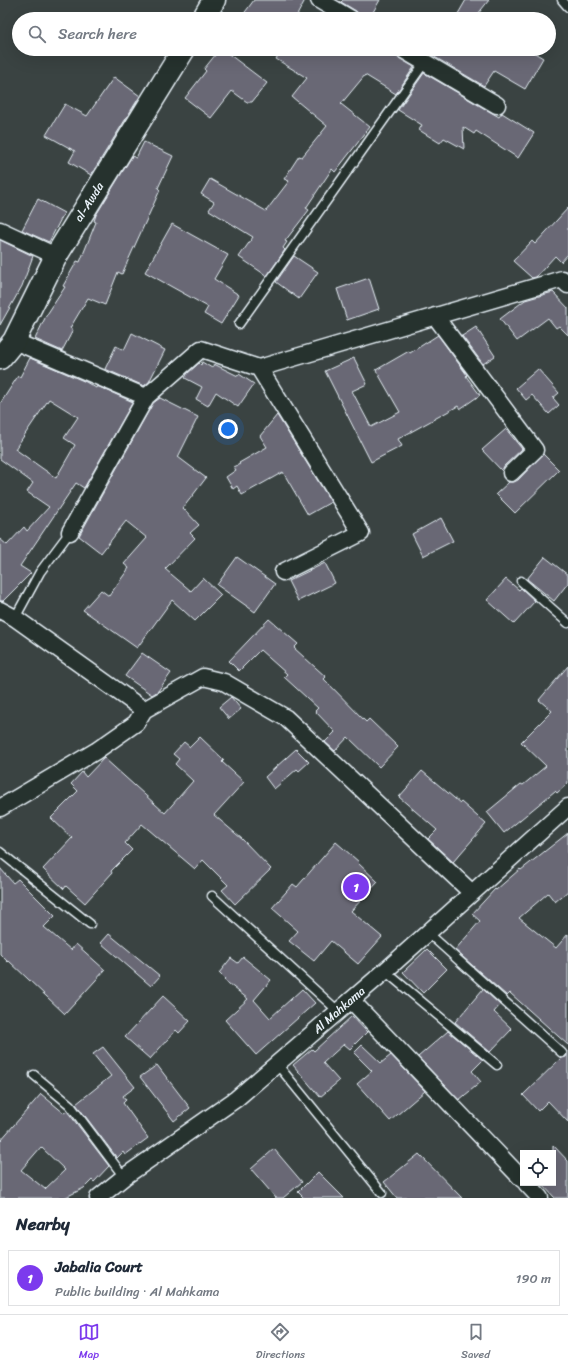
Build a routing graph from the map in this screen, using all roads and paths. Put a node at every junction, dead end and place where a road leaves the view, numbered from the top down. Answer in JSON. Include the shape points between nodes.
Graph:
{"nodes":[{"id":1,"x":214,"y":0,"type":"edge"},
{"id":2,"x":319,"y":0,"type":"edge"},
{"id":3,"x":562,"y":0,"type":"edge"},
{"id":4,"x":568,"y":7,"type":"edge"},
{"id":5,"x":207,"y":12,"type":"edge"},
{"id":6,"x":339,"y":12,"type":"edge"},
{"id":7,"x":180,"y":56,"type":"edge"},
{"id":8,"x":414,"y":56,"type":"edge"},
{"id":9,"x":425,"y":62,"type":"junction"},
{"id":10,"x":497,"y":105,"type":"dead end"},
{"id":11,"x":0,"y":230,"type":"edge"},
{"id":12,"x":56,"y":256,"type":"junction"},
{"id":13,"x":568,"y":285,"type":"edge"},
{"id":14,"x":435,"y":316,"type":"junction"},
{"id":15,"x":239,"y":324,"type":"dead end"},
{"id":16,"x":14,"y":341,"type":"junction"},
{"id":17,"x":0,"y":358,"type":"edge"},
{"id":18,"x":259,"y":368,"type":"junction"},
{"id":19,"x":146,"y":397,"type":"junction"},
{"id":20,"x":511,"y":473,"type":"dead end"},
{"id":21,"x":70,"y":532,"type":"joint"},
{"id":22,"x":283,"y":572,"type":"dead end"},
{"id":23,"x":521,"y":581,"type":"dead end"},
{"id":24,"x":0,"y":610,"type":"edge"},
{"id":25,"x":15,"y":618,"type":"junction"},
{"id":26,"x":568,"y":623,"type":"edge"},
{"id":27,"x":144,"y":710,"type":"junction"},
{"id":28,"x":568,"y":807,"type":"edge"},
{"id":29,"x":0,"y":808,"type":"edge"},
{"id":30,"x":0,"y":852,"type":"edge"},
{"id":31,"x":472,"y":892,"type":"junction"},
{"id":32,"x":212,"y":896,"type":"dead end"},
{"id":33,"x":90,"y":924,"type":"dead end"},
{"id":34,"x":427,"y":932,"type":"junction"},
{"id":35,"x":385,"y":971,"type":"junction"},
{"id":36,"x":351,"y":1000,"type":"junction"},
{"id":37,"x":338,"y":1011,"type":"junction"},
{"id":38,"x":562,"y":1053,"type":"dead end"},
{"id":39,"x":277,"y":1064,"type":"junction"},
{"id":40,"x":497,"y":1066,"type":"dead end"},
{"id":41,"x":34,"y":1076,"type":"dead end"},
{"id":42,"x":124,"y":1177,"type":"junction"},
{"id":43,"x":520,"y":1177,"type":"edge"},
{"id":44,"x":529,"y":1186,"type":"edge"},
{"id":45,"x":382,"y":1193,"type":"dead end"},
{"id":46,"x":98,"y":1198,"type":"edge"},
{"id":47,"x":540,"y":1198,"type":"edge"}],
"edges":[{"from":1,"to":5,"type":"main road"},
{"from":2,"to":6,"type":"street"},
{"from":3,"to":4,"type":"lane"},
{"from":7,"to":12,"type":"main road","name":"al-Awda"},
{"from":8,"to":9,"type":"street"},
{"from":9,"to":10,"type":"street"},
{"from":9,"to":15,"type":"lane"},
{"from":11,"to":12,"type":"street"},
{"from":12,"to":16,"type":"main road","name":"al-Awda"},
{"from":13,"to":14,"type":"street","via":[[562,279]]},
{"from":14,"to":18,"type":"street"},
{"from":14,"to":20,"type":"street","via":[[535,450]]},
{"from":16,"to":17,"type":"main road","name":"al-Awda"},
{"from":16,"to":19,"type":"street"},
{"from":18,"to":19,"type":"street","via":[[202,349]]},
{"from":18,"to":22,"type":"street","via":[[361,533]]},
{"from":19,"to":21,"type":"street"},
{"from":21,"to":25,"type":"lane","via":[[40,572]]},
{"from":23,"to":26,"type":"lane"},
{"from":24,"to":25,"type":"street"},
{"from":25,"to":27,"type":"street"},
{"from":27,"to":29,"type":"street","via":[[136,724]]},
{"from":27,"to":31,"type":"street","via":[[203,677],[224,682],[286,718]]},
{"from":28,"to":31,"type":"street","name":"Al Mahkama"},
{"from":30,"to":33,"type":"lane"},
{"from":31,"to":34,"type":"street","name":"Al Mahkama"},
{"from":32,"to":37,"type":"lane"},
{"from":34,"to":35,"type":"street","name":"Al Mahkama"},
{"from":34,"to":38,"type":"lane"},
{"from":35,"to":36,"type":"street","name":"Al Mahkama"},
{"from":35,"to":40,"type":"lane"},
{"from":36,"to":37,"type":"street","name":"Al Mahkama"},
{"from":36,"to":43,"type":"street"},
{"from":37,"to":39,"type":"street","name":"Al Mahkama"},
{"from":39,"to":42,"type":"street","name":"Al Mahkama","via":[[236,1098]]},
{"from":39,"to":45,"type":"lane"},
{"from":41,"to":42,"type":"lane","via":[[70,1105]]},
{"from":42,"to":46,"type":"street","name":"Al Mahkama"},
{"from":44,"to":47,"type":"street"}]}
